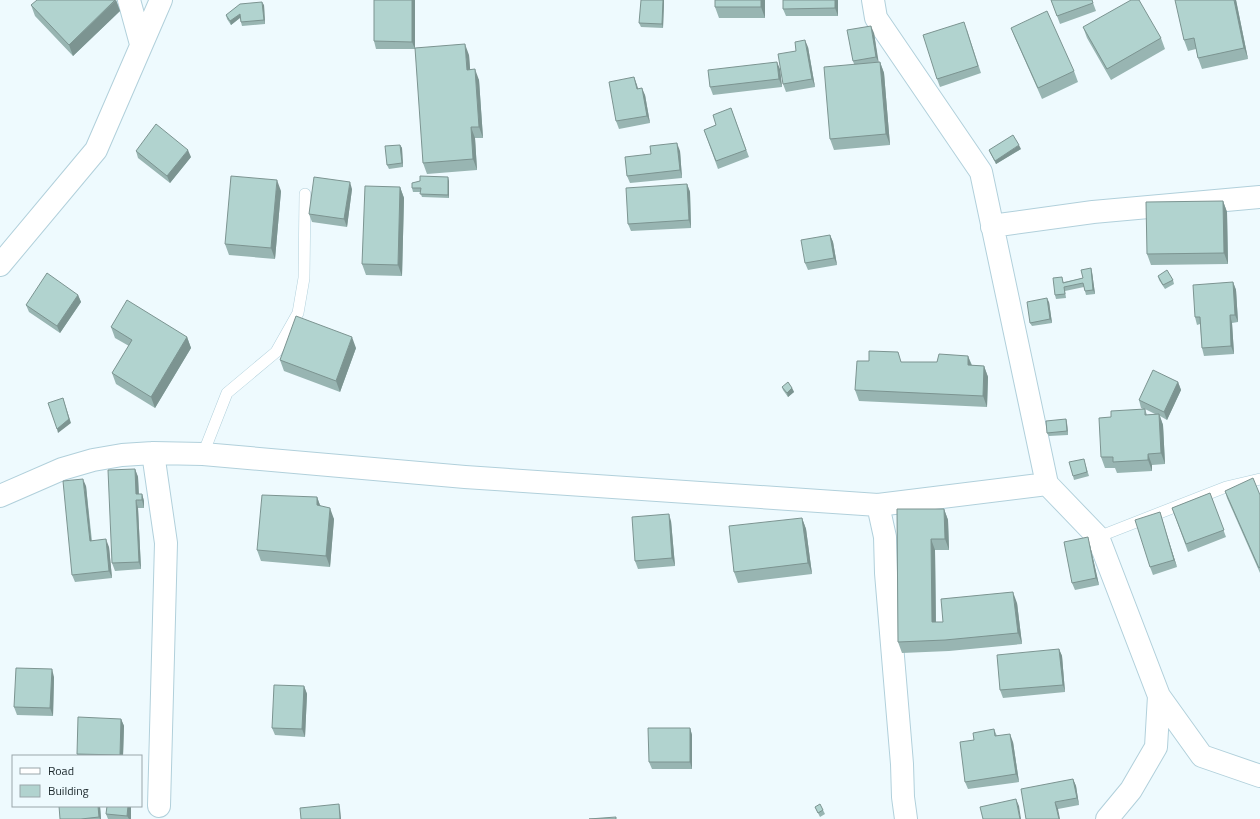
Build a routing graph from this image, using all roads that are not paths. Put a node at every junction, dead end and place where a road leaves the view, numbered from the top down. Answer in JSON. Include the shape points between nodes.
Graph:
{"nodes":[{"id":1,"x":129,"y":0,"type":"edge"},
{"id":2,"x":161,"y":0,"type":"edge"},
{"id":3,"x":872,"y":0,"type":"edge"},
{"id":4,"x":142,"y":44,"type":"junction"},
{"id":5,"x":305,"y":194,"type":"dead end"},
{"id":6,"x":1260,"y":198,"type":"edge"},
{"id":7,"x":992,"y":227,"type":"junction"},
{"id":8,"x":0,"y":265,"type":"edge"},
{"id":9,"x":153,"y":454,"type":"junction"},
{"id":10,"x":203,"y":454,"type":"junction"},
{"id":11,"x":1260,"y":479,"type":"edge"},
{"id":12,"x":1048,"y":484,"type":"junction"},
{"id":13,"x":0,"y":496,"type":"edge"},
{"id":14,"x":878,"y":505,"type":"junction"},
{"id":15,"x":1098,"y":537,"type":"junction"},
{"id":16,"x":1159,"y":696,"type":"junction"},
{"id":17,"x":1260,"y":776,"type":"edge"},
{"id":18,"x":159,"y":806,"type":"dead end"},
{"id":19,"x":906,"y":819,"type":"edge"},
{"id":20,"x":1107,"y":819,"type":"edge"}],
"edges":[{"from":1,"to":4,"type":"street"},
{"from":2,"to":4,"type":"street"},
{"from":3,"to":7,"type":"street","via":[[876,18],[981,172]]},
{"from":4,"to":8,"type":"street","via":[[96,150]]},
{"from":5,"to":10,"type":"lane","via":[[304,278],[298,313],[276,352],[228,393]]},
{"from":6,"to":7,"type":"street","via":[[1093,212]]},
{"from":7,"to":12,"type":"street"},
{"from":9,"to":10,"type":"street"},
{"from":9,"to":13,"type":"street","via":[[122,455],[87,462],[62,469]]},
{"from":9,"to":18,"type":"street","via":[[166,543]]},
{"from":10,"to":14,"type":"street","via":[[465,477]]},
{"from":11,"to":15,"type":"lane","via":[[1226,487]]},
{"from":12,"to":14,"type":"street"},
{"from":12,"to":15,"type":"street"},
{"from":14,"to":19,"type":"street","via":[[885,537]]},
{"from":15,"to":16,"type":"street"},
{"from":16,"to":17,"type":"street","via":[[1202,756]]},
{"from":16,"to":20,"type":"street","via":[[1156,747],[1131,790]]}]}
